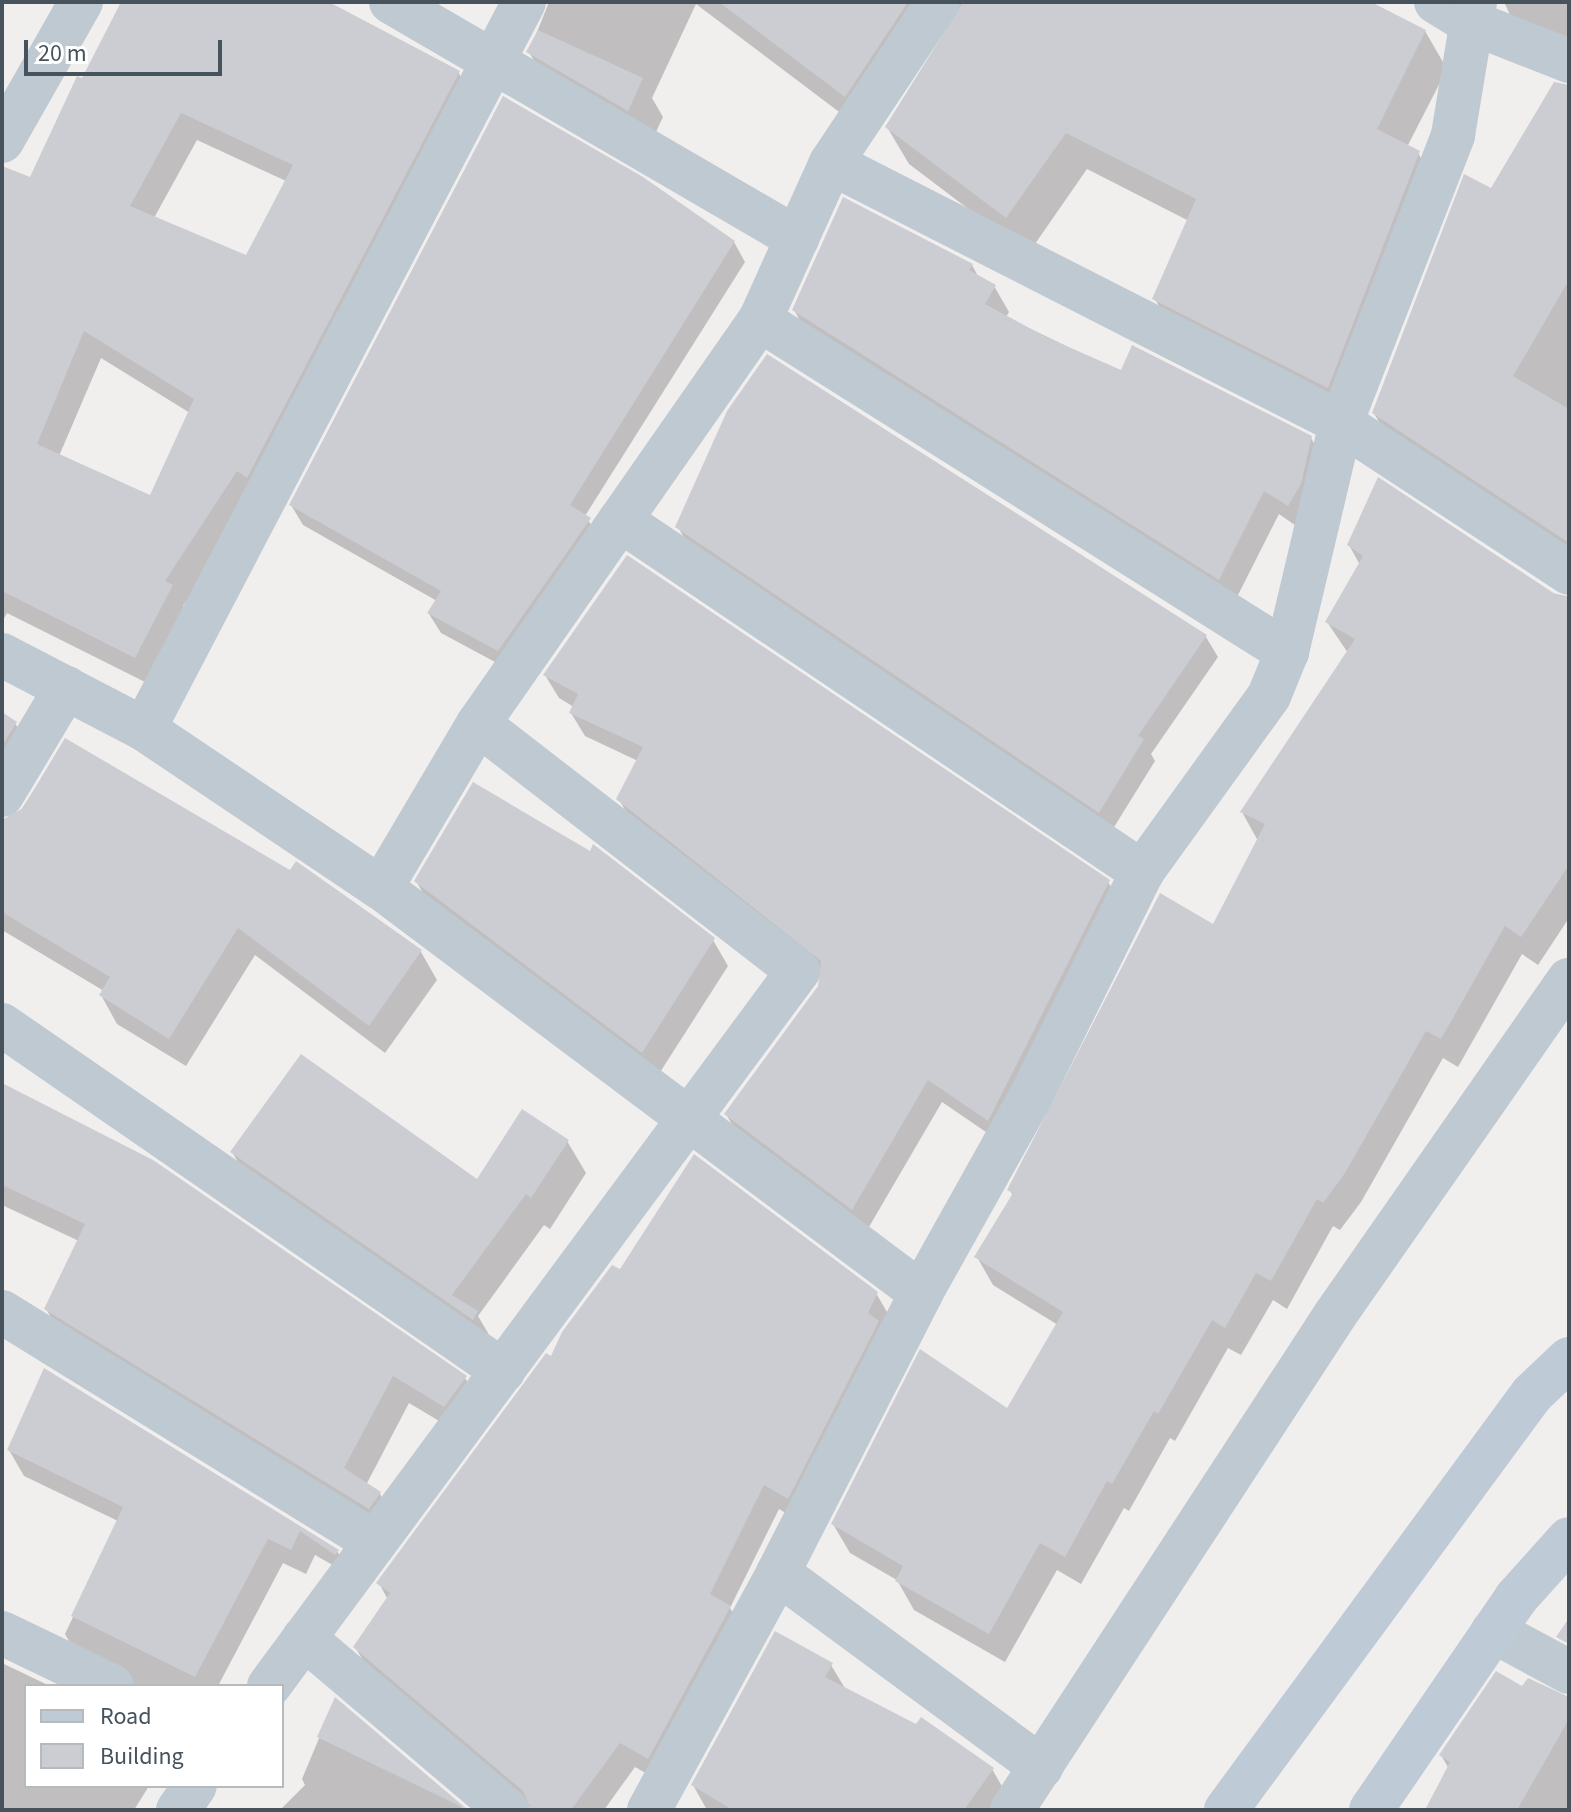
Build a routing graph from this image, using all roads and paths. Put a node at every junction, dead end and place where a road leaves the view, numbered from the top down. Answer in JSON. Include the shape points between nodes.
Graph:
{"nodes":[{"id":1,"x":81,"y":2,"type":"edge"},
{"id":2,"x":391,"y":2,"type":"edge"},
{"id":3,"x":524,"y":2,"type":"edge"},
{"id":4,"x":938,"y":2,"type":"edge"},
{"id":5,"x":1460,"y":8,"type":"edge"},
{"id":6,"x":1569,"y":61,"type":"edge"},
{"id":7,"x":494,"y":64,"type":"junction"},
{"id":8,"x":9,"y":112,"type":"edge"},
{"id":9,"x":831,"y":163,"type":"junction"},
{"id":10,"x":797,"y":238,"type":"junction"},
{"id":11,"x":760,"y":320,"type":"junction"},
{"id":12,"x":1341,"y":423,"type":"junction"},
{"id":13,"x":620,"y":520,"type":"junction"},
{"id":14,"x":1569,"y":573,"type":"edge"},
{"id":15,"x":1287,"y":652,"type":"junction"},
{"id":16,"x":2,"y":655,"type":"edge"},
{"id":17,"x":66,"y":688,"type":"junction"},
{"id":18,"x":478,"y":724,"type":"junction"},
{"id":19,"x":144,"y":729,"type":"junction"},
{"id":20,"x":2,"y":795,"type":"edge"},
{"id":21,"x":1142,"y":872,"type":"junction"},
{"id":22,"x":381,"y":888,"type":"junction"},
{"id":23,"x":1569,"y":980,"type":"edge"},
{"id":24,"x":2,"y":1025,"type":"edge"},
{"id":25,"x":687,"y":1121,"type":"junction"},
{"id":26,"x":921,"y":1293,"type":"junction"},
{"id":27,"x":2,"y":1312,"type":"edge"},
{"id":28,"x":1569,"y":1359,"type":"edge"},
{"id":29,"x":503,"y":1371,"type":"junction"},
{"id":30,"x":1569,"y":1539,"type":"edge"},
{"id":31,"x":374,"y":1542,"type":"junction"},
{"id":32,"x":778,"y":1573,"type":"junction"},
{"id":33,"x":1493,"y":1631,"type":"junction"},
{"id":34,"x":2,"y":1633,"type":"edge"},
{"id":35,"x":304,"y":1638,"type":"junction"},
{"id":36,"x":1569,"y":1672,"type":"edge"},
{"id":37,"x":108,"y":1684,"type":"edge"},
{"id":38,"x":270,"y":1684,"type":"edge"},
{"id":39,"x":1041,"y":1767,"type":"junction"},
{"id":40,"x":194,"y":1788,"type":"edge"},
{"id":41,"x":178,"y":1810,"type":"edge"},
{"id":42,"x":507,"y":1810,"type":"edge"},
{"id":43,"x":649,"y":1810,"type":"edge"},
{"id":44,"x":1012,"y":1810,"type":"edge"},
{"id":45,"x":1226,"y":1810,"type":"edge"},
{"id":46,"x":1371,"y":1810,"type":"edge"}],
"edges":[{"from":1,"to":8,"type":"street"},
{"from":2,"to":7,"type":"street"},
{"from":3,"to":7,"type":"street"},
{"from":4,"to":9,"type":"street"},
{"from":5,"to":6,"type":"street"},
{"from":5,"to":12,"type":"street","via":[[1453,135]]},
{"from":7,"to":10,"type":"street"},
{"from":7,"to":19,"type":"street"},
{"from":9,"to":10,"type":"street"},
{"from":9,"to":12,"type":"street"},
{"from":10,"to":11,"type":"street"},
{"from":11,"to":13,"type":"street"},
{"from":11,"to":15,"type":"street"},
{"from":12,"to":14,"type":"street"},
{"from":12,"to":15,"type":"street"},
{"from":13,"to":18,"type":"street"},
{"from":13,"to":21,"type":"street"},
{"from":15,"to":21,"type":"street","via":[[1269,696]]},
{"from":16,"to":17,"type":"street"},
{"from":17,"to":19,"type":"street"},
{"from":17,"to":20,"type":"street"},
{"from":18,"to":22,"type":"street"},
{"from":18,"to":25,"type":"street","via":[[798,971]]},
{"from":19,"to":22,"type":"street"},
{"from":21,"to":26,"type":"street","via":[[1029,1100]]},
{"from":22,"to":25,"type":"street"},
{"from":23,"to":39,"type":"street","via":[[1335,1315]]},
{"from":24,"to":29,"type":"street"},
{"from":25,"to":26,"type":"street"},
{"from":25,"to":29,"type":"street"},
{"from":26,"to":32,"type":"street"},
{"from":27,"to":31,"type":"street"},
{"from":28,"to":45,"type":"main road","via":[[1532,1394]]},
{"from":29,"to":31,"type":"street"},
{"from":30,"to":33,"type":"main road"},
{"from":31,"to":35,"type":"street"},
{"from":32,"to":39,"type":"street"},
{"from":32,"to":43,"type":"street"},
{"from":33,"to":36,"type":"street"},
{"from":33,"to":46,"type":"main road"},
{"from":34,"to":37,"type":"street"},
{"from":35,"to":38,"type":"street"},
{"from":35,"to":42,"type":"street"},
{"from":39,"to":44,"type":"street"},
{"from":40,"to":41,"type":"street"}]}
